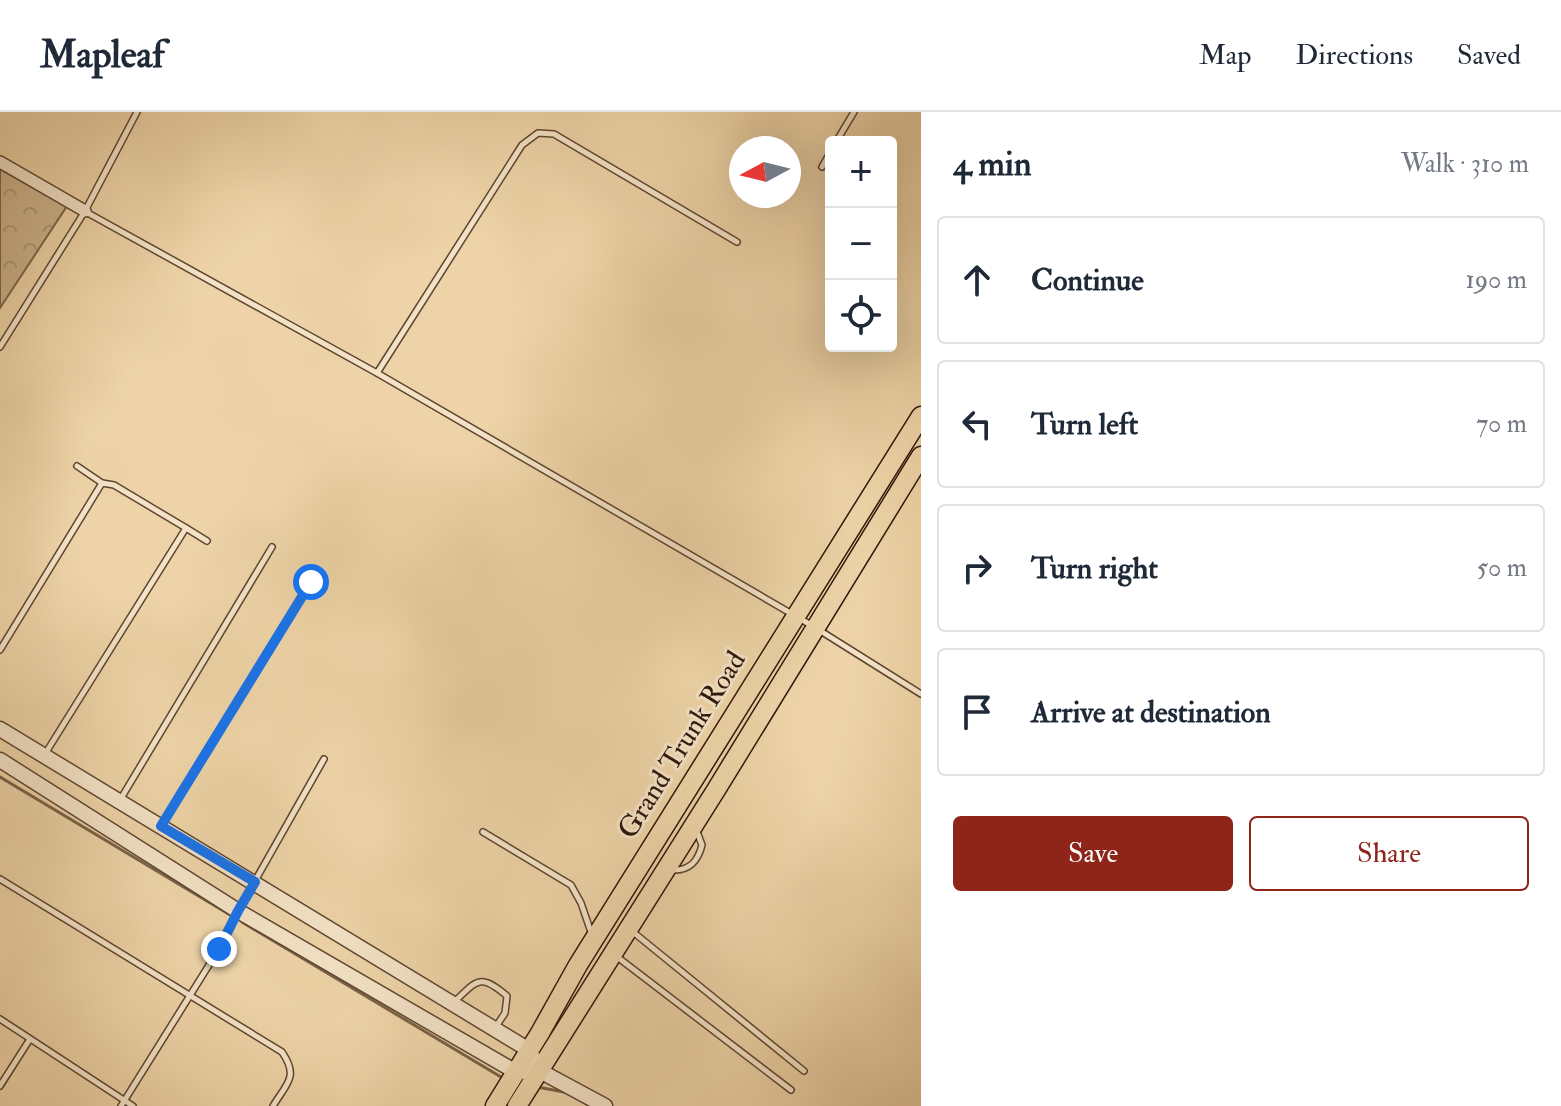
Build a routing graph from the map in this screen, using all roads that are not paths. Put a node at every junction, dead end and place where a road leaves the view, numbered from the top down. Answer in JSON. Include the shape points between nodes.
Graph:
{"nodes":[{"id":1,"x":137,"y":112,"type":"edge"},
{"id":2,"x":854,"y":112,"type":"edge"},
{"id":3,"x":840,"y":136,"type":"edge"},
{"id":4,"x":0,"y":162,"type":"edge"},
{"id":5,"x":825,"y":162,"type":"edge"},
{"id":6,"x":822,"y":167,"type":"dead end"},
{"id":7,"x":85,"y":211,"type":"junction"},
{"id":8,"x":737,"y":242,"type":"dead end"},
{"id":9,"x":0,"y":347,"type":"edge"},
{"id":10,"x":377,"y":373,"type":"junction"},
{"id":11,"x":921,"y":416,"type":"edge"},
{"id":12,"x":921,"y":456,"type":"edge"},
{"id":13,"x":77,"y":466,"type":"dead end"},
{"id":14,"x":102,"y":483,"type":"junction"},
{"id":15,"x":186,"y":528,"type":"junction"},
{"id":16,"x":207,"y":541,"type":"dead end"},
{"id":17,"x":272,"y":547,"type":"dead end"},
{"id":18,"x":311,"y":582,"type":"dead end"},
{"id":19,"x":796,"y":616,"type":"junction"},
{"id":20,"x":816,"y":628,"type":"junction"},
{"id":21,"x":0,"y":650,"type":"edge"},
{"id":22,"x":921,"y":694,"type":"edge"},
{"id":23,"x":0,"y":729,"type":"edge"},
{"id":24,"x":44,"y":756,"type":"junction"},
{"id":25,"x":324,"y":759,"type":"dead end"},
{"id":26,"x":0,"y":760,"type":"edge"},
{"id":27,"x":695,"y":778,"type":"junction"},
{"id":28,"x":716,"y":790,"type":"junction"},
{"id":29,"x":119,"y":801,"type":"junction"},
{"id":30,"x":161,"y":826,"type":"junction"},
{"id":31,"x":483,"y":832,"type":"dead end"},
{"id":32,"x":641,"y":864,"type":"junction"},
{"id":33,"x":664,"y":873,"type":"junction"},
{"id":34,"x":0,"y":879,"type":"edge"},
{"id":35,"x":255,"y":882,"type":"junction"},
{"id":36,"x":238,"y":911,"type":"junction"},
{"id":37,"x":629,"y":929,"type":"junction"},
{"id":38,"x":594,"y":939,"type":"junction"},
{"id":39,"x":612,"y":953,"type":"junction"},
{"id":40,"x":191,"y":997,"type":"junction"},
{"id":41,"x":453,"y":1003,"type":"junction"},
{"id":42,"x":0,"y":1019,"type":"edge"},
{"id":43,"x":495,"y":1029,"type":"junction"},
{"id":44,"x":30,"y":1039,"type":"junction"},
{"id":45,"x":529,"y":1050,"type":"junction"},
{"id":46,"x":540,"y":1071,"type":"junction"},
{"id":47,"x":804,"y":1071,"type":"dead end"},
{"id":48,"x":516,"y":1072,"type":"junction"},
{"id":49,"x":0,"y":1086,"type":"edge"},
{"id":50,"x":791,"y":1090,"type":"dead end"},
{"id":51,"x":122,"y":1103,"type":"edge"},
{"id":52,"x":133,"y":1106,"type":"edge"},
{"id":53,"x":273,"y":1106,"type":"edge"},
{"id":54,"x":495,"y":1106,"type":"edge"},
{"id":55,"x":519,"y":1106,"type":"edge"},
{"id":56,"x":605,"y":1106,"type":"edge"}],
"edges":[{"from":1,"to":7,"type":"lane"},
{"from":2,"to":3,"type":"lane"},
{"from":4,"to":7,"type":"street"},
{"from":5,"to":6,"type":"lane"},
{"from":7,"to":9,"type":"lane"},
{"from":7,"to":10,"type":"lane"},
{"from":8,"to":10,"type":"lane","via":[[554,134],[538,133],[522,145]]},
{"from":10,"to":19,"type":"lane"},
{"from":11,"to":19,"type":"highway","name":"Grand Trunk Road"},
{"from":12,"to":20,"type":"highway","name":"Grand Trunk Road"},
{"from":13,"to":14,"type":"lane"},
{"from":14,"to":15,"type":"lane"},
{"from":14,"to":21,"type":"lane"},
{"from":15,"to":16,"type":"lane"},
{"from":15,"to":24,"type":"lane"},
{"from":17,"to":29,"type":"lane"},
{"from":18,"to":30,"type":"lane"},
{"from":19,"to":20,"type":"lane"},
{"from":19,"to":27,"type":"highway","name":"Grand Trunk Road"},
{"from":20,"to":22,"type":"lane"},
{"from":20,"to":28,"type":"highway","name":"Grand Trunk Road"},
{"from":23,"to":24,"type":"street"},
{"from":24,"to":29,"type":"street"},
{"from":25,"to":35,"type":"lane"},
{"from":26,"to":36,"type":"street"},
{"from":27,"to":28,"type":"highway"},
{"from":27,"to":32,"type":"highway","name":"Grand Trunk Road"},
{"from":28,"to":33,"type":"highway","name":"Grand Trunk Road"},
{"from":29,"to":30,"type":"street"},
{"from":30,"to":35,"type":"street"},
{"from":31,"to":38,"type":"lane","via":[[571,885]]},
{"from":32,"to":33,"type":"highway"},
{"from":32,"to":38,"type":"highway","name":"Grand Trunk Road"},
{"from":33,"to":37,"type":"highway","name":"Grand Trunk Road"},
{"from":34,"to":40,"type":"lane"},
{"from":35,"to":36,"type":"lane"},
{"from":35,"to":41,"type":"street"},
{"from":36,"to":40,"type":"lane"},
{"from":36,"to":48,"type":"street"},
{"from":37,"to":39,"type":"highway","name":"Grand Trunk Road"},
{"from":37,"to":47,"type":"lane"},
{"from":38,"to":45,"type":"highway","name":"Grand Trunk Road"},
{"from":39,"to":46,"type":"highway","name":"Grand Trunk Road"},
{"from":39,"to":50,"type":"lane"},
{"from":40,"to":51,"type":"lane"},
{"from":40,"to":53,"type":"lane","via":[[282,1052],[291,1065],[290,1077]]},
{"from":41,"to":43,"type":"street"},
{"from":41,"to":43,"type":"lane","via":[[477,981],[495,985],[507,996]]},
{"from":42,"to":44,"type":"lane"},
{"from":43,"to":45,"type":"street"},
{"from":44,"to":49,"type":"lane"},
{"from":44,"to":51,"type":"lane"},
{"from":45,"to":46,"type":"street"},
{"from":45,"to":48,"type":"highway","name":"Grand Trunk Road"},
{"from":46,"to":48,"type":"street"},
{"from":46,"to":55,"type":"highway","name":"Grand Trunk Road"},
{"from":46,"to":56,"type":"street"},
{"from":48,"to":54,"type":"highway","name":"Grand Trunk Road"},
{"from":51,"to":52,"type":"lane"}]}
